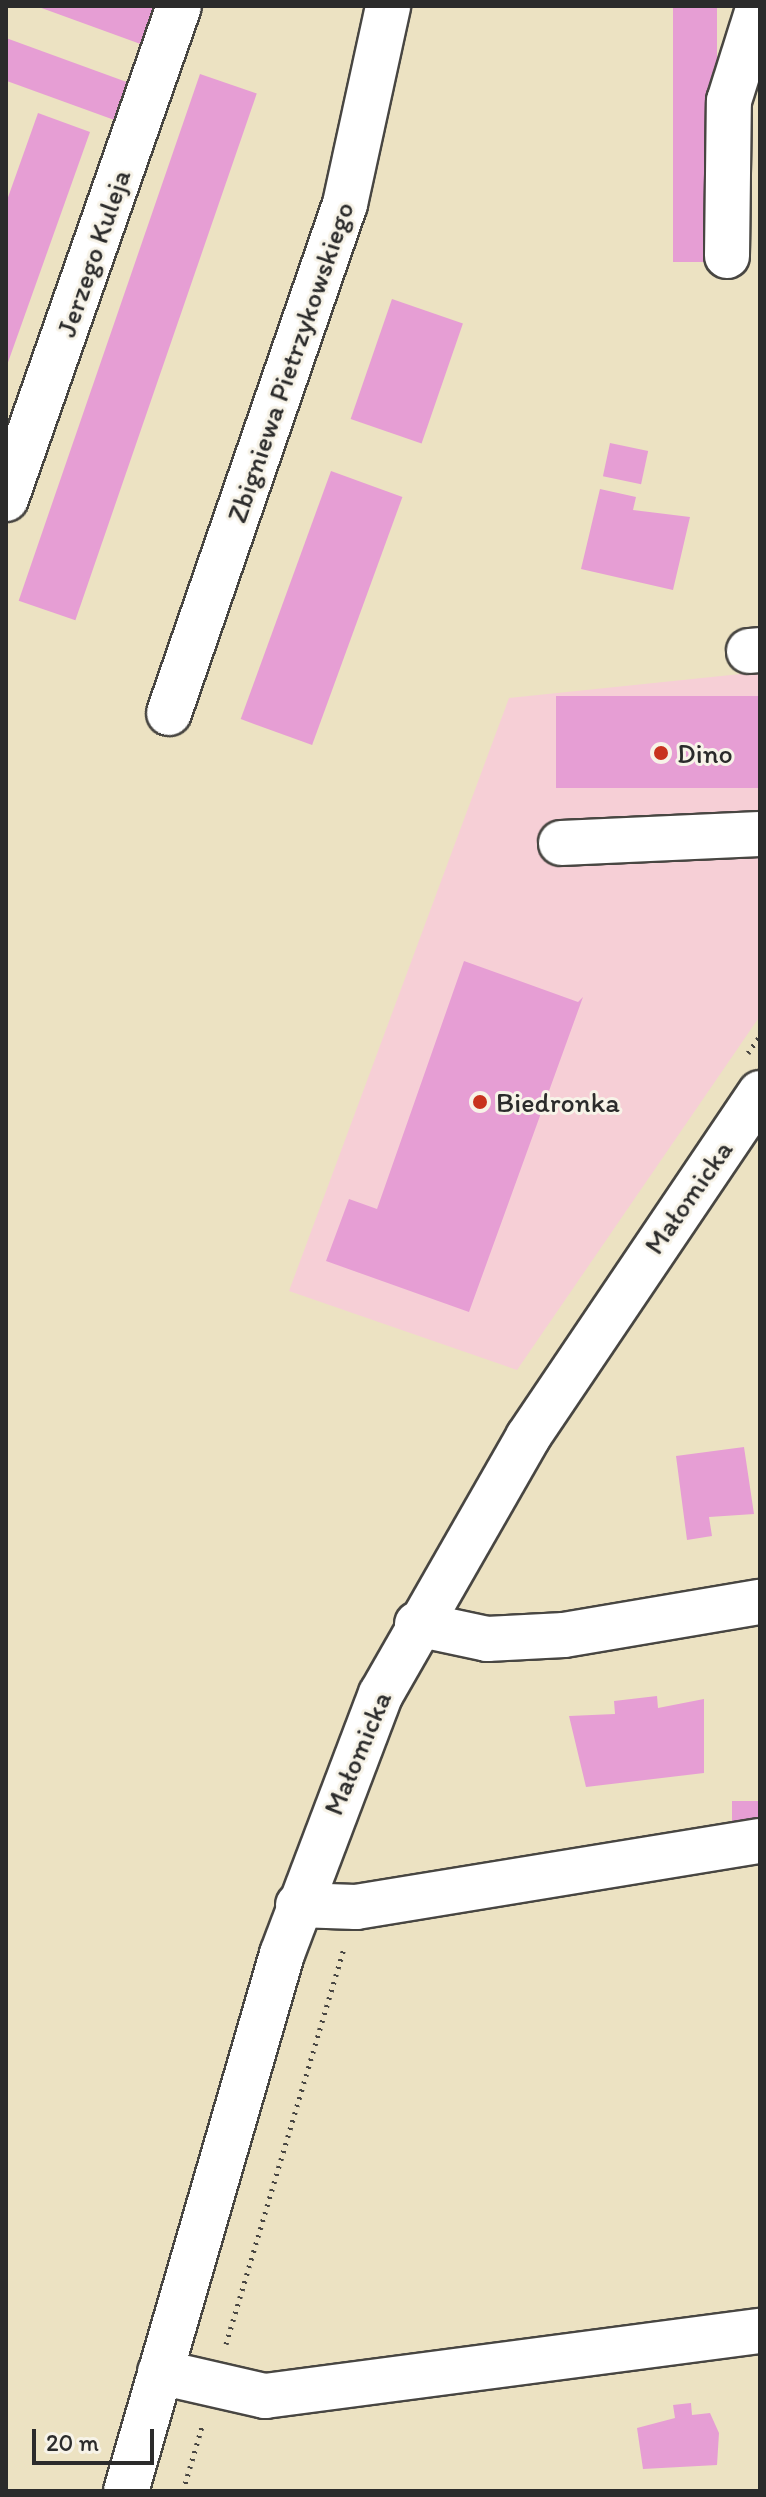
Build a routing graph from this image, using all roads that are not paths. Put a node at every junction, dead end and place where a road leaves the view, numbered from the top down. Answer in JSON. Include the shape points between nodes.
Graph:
{"nodes":[{"id":1,"x":179,"y":6,"type":"edge"},
{"id":2,"x":388,"y":6,"type":"edge"},
{"id":3,"x":759,"y":6,"type":"edge"},
{"id":4,"x":727,"y":256,"type":"dead end"},
{"id":5,"x":6,"y":499,"type":"edge"},
{"id":6,"x":169,"y":713,"type":"dead end"},
{"id":7,"x":760,"y":834,"type":"edge"},
{"id":8,"x":561,"y":843,"type":"dead end"},
{"id":9,"x":749,"y":1080,"type":"edge"},
{"id":10,"x":760,"y":1602,"type":"edge"},
{"id":11,"x":417,"y":1624,"type":"junction"},
{"id":12,"x":760,"y":1841,"type":"edge"},
{"id":13,"x":298,"y":1905,"type":"junction"},
{"id":14,"x":760,"y":2331,"type":"edge"},
{"id":15,"x":160,"y":2372,"type":"junction"},
{"id":16,"x":126,"y":2491,"type":"edge"}],
"edges":[{"from":1,"to":5,"type":"street","name":"Jerzego Kuleja"},
{"from":2,"to":6,"type":"street","name":"Zbigniewa Pietrzykowskiego","via":[[345,204]]},
{"from":3,"to":4,"type":"street","via":[[729,101]]},
{"from":7,"to":8,"type":"street"},
{"from":9,"to":11,"type":"street","name":"Małomicka"},
{"from":10,"to":11,"type":"street","via":[[537,1637],[446,1635]]},
{"from":11,"to":13,"type":"street","name":"Małomicka","via":[[357,1750]]},
{"from":12,"to":13,"type":"street","via":[[356,1907]]},
{"from":13,"to":15,"type":"street","name":"Małomicka"},
{"from":14,"to":15,"type":"street","via":[[265,2396],[212,2389]]},
{"from":15,"to":16,"type":"street","name":"Małomicka"}]}
